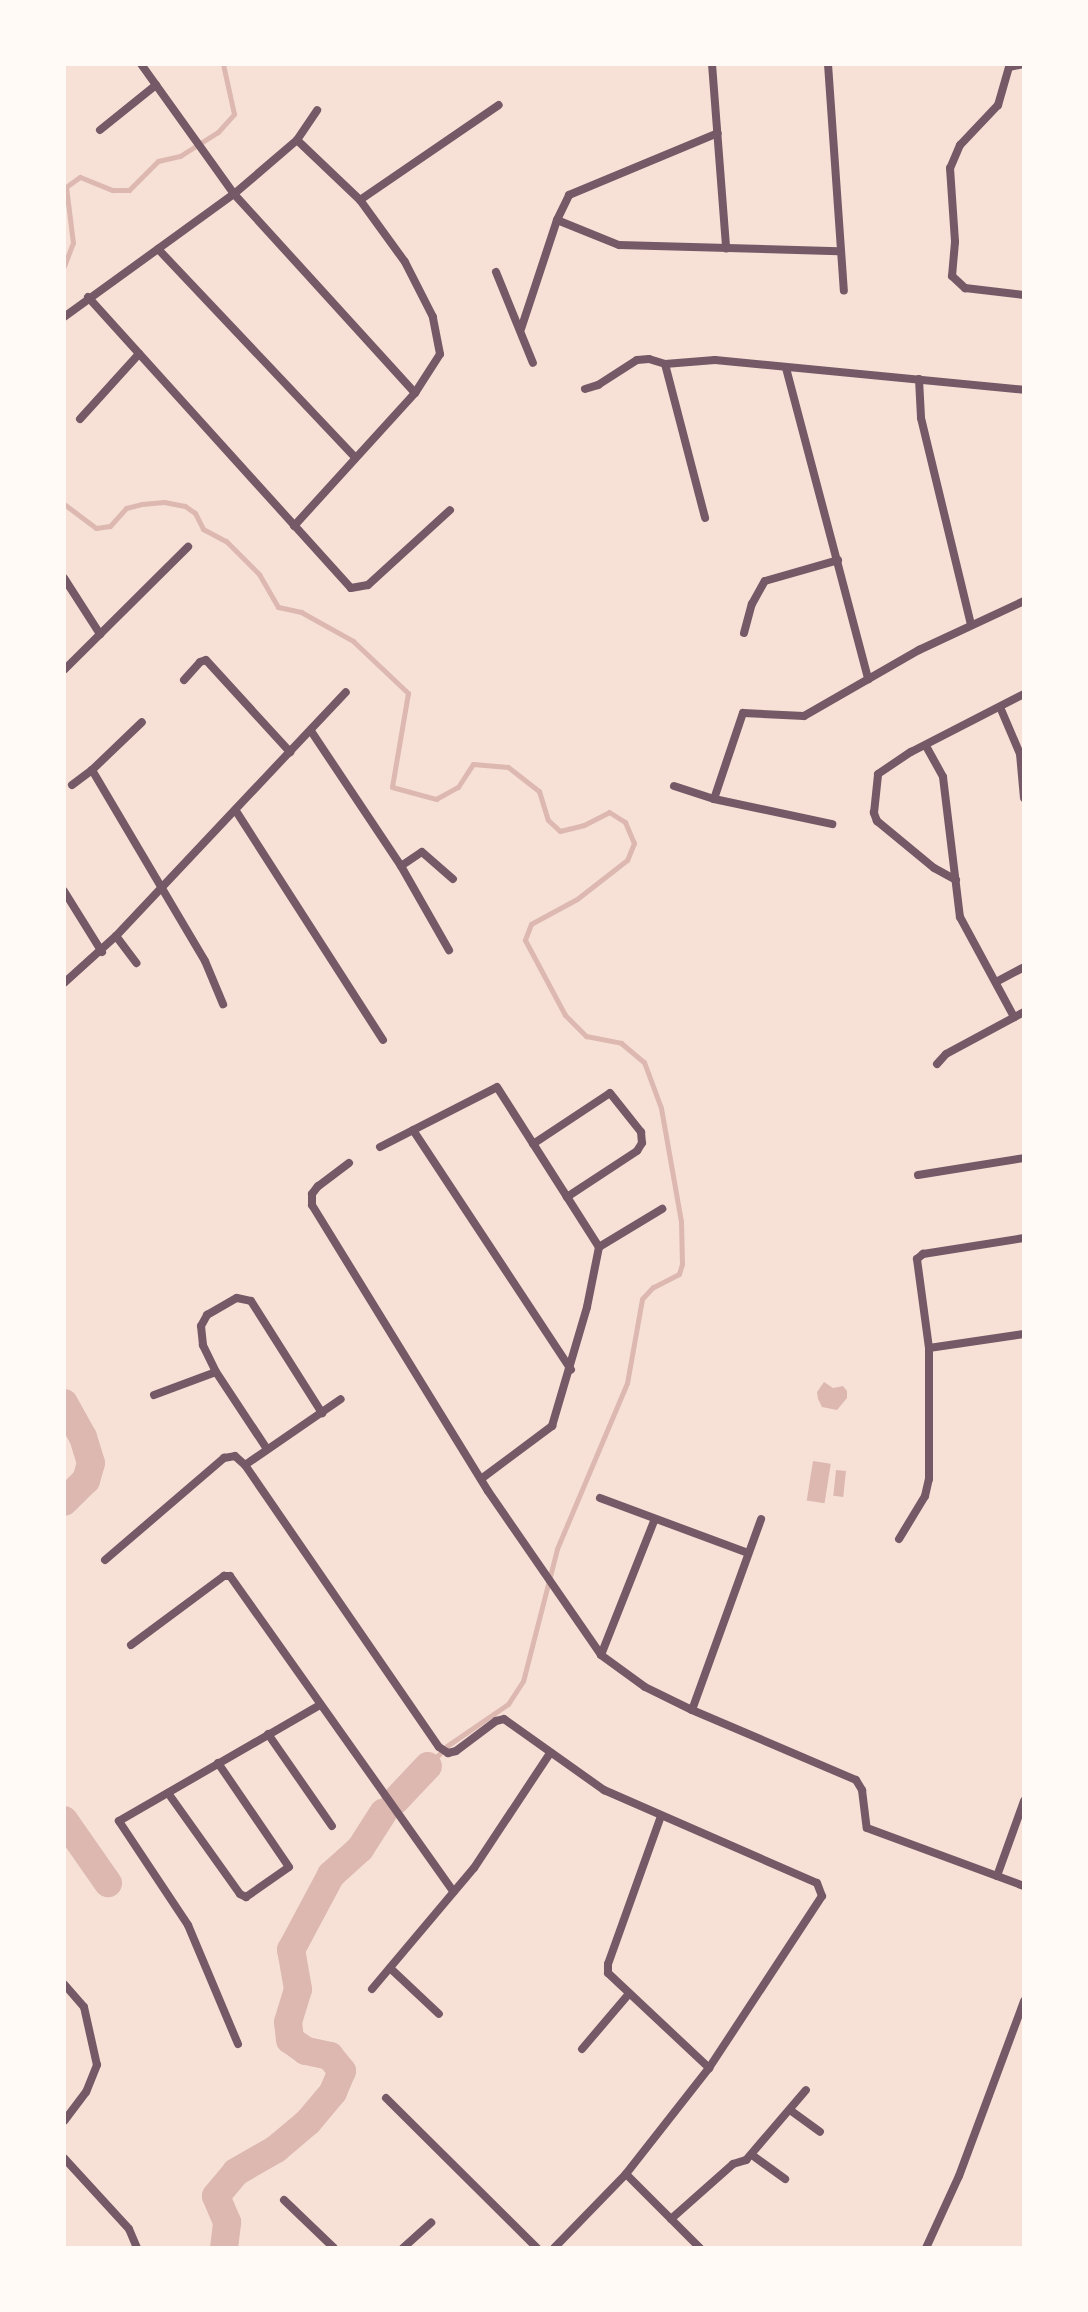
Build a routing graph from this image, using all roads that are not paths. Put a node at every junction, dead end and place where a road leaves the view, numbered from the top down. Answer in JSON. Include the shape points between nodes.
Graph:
{"nodes":[{"id":1,"x":141,"y":64,"type":"edge"},
{"id":2,"x":712,"y":64,"type":"edge"},
{"id":3,"x":828,"y":64,"type":"edge"},
{"id":4,"x":1024,"y":64,"type":"edge"},
{"id":5,"x":1008,"y":66,"type":"edge"},
{"id":6,"x":156,"y":85,"type":"junction"},
{"id":7,"x":499,"y":105,"type":"dead end"},
{"id":8,"x":317,"y":110,"type":"dead end"},
{"id":9,"x":100,"y":130,"type":"dead end"},
{"id":10,"x":718,"y":133,"type":"junction"},
{"id":11,"x":297,"y":140,"type":"junction"},
{"id":12,"x":234,"y":194,"type":"junction"},
{"id":13,"x":360,"y":200,"type":"junction"},
{"id":14,"x":557,"y":220,"type":"junction"},
{"id":15,"x":726,"y":248,"type":"junction"},
{"id":16,"x":158,"y":249,"type":"junction"},
{"id":17,"x":839,"y":251,"type":"junction"},
{"id":18,"x":496,"y":272,"type":"dead end"},
{"id":19,"x":844,"y":290,"type":"dead end"},
{"id":20,"x":1024,"y":295,"type":"edge"},
{"id":21,"x":88,"y":297,"type":"junction"},
{"id":22,"x":64,"y":317,"type":"edge"},
{"id":23,"x":521,"y":329,"type":"junction"},
{"id":24,"x":139,"y":354,"type":"junction"},
{"id":25,"x":533,"y":363,"type":"dead end"},
{"id":26,"x":665,"y":364,"type":"junction"},
{"id":27,"x":786,"y":368,"type":"junction"},
{"id":28,"x":919,"y":379,"type":"junction"},
{"id":29,"x":585,"y":389,"type":"dead end"},
{"id":30,"x":1024,"y":390,"type":"edge"},
{"id":31,"x":415,"y":393,"type":"junction"},
{"id":32,"x":80,"y":419,"type":"dead end"},
{"id":33,"x":355,"y":457,"type":"junction"},
{"id":34,"x":450,"y":510,"type":"dead end"},
{"id":35,"x":705,"y":518,"type":"dead end"},
{"id":36,"x":294,"y":526,"type":"junction"},
{"id":37,"x":188,"y":547,"type":"dead end"},
{"id":38,"x":838,"y":560,"type":"junction"},
{"id":39,"x":64,"y":578,"type":"edge"},
{"id":40,"x":1024,"y":601,"type":"edge"},
{"id":41,"x":971,"y":625,"type":"junction"},
{"id":42,"x":744,"y":633,"type":"dead end"},
{"id":43,"x":100,"y":634,"type":"junction"},
{"id":44,"x":64,"y":670,"type":"edge"},
{"id":45,"x":868,"y":679,"type":"junction"},
{"id":46,"x":184,"y":680,"type":"dead end"},
{"id":47,"x":346,"y":692,"type":"dead end"},
{"id":48,"x":1024,"y":694,"type":"edge"},
{"id":49,"x":1000,"y":707,"type":"junction"},
{"id":50,"x":142,"y":722,"type":"dead end"},
{"id":51,"x":311,"y":731,"type":"junction"},
{"id":52,"x":926,"y":746,"type":"junction"},
{"id":53,"x":290,"y":752,"type":"junction"},
{"id":54,"x":92,"y":770,"type":"junction"},
{"id":55,"x":72,"y":785,"type":"dead end"},
{"id":56,"x":674,"y":786,"type":"dead end"},
{"id":57,"x":1024,"y":798,"type":"edge"},
{"id":58,"x":714,"y":799,"type":"junction"},
{"id":59,"x":236,"y":811,"type":"junction"},
{"id":60,"x":832,"y":824,"type":"dead end"},
{"id":61,"x":401,"y":866,"type":"junction"},
{"id":62,"x":453,"y":879,"type":"dead end"},
{"id":63,"x":956,"y":880,"type":"junction"},
{"id":64,"x":161,"y":890,"type":"junction"},
{"id":65,"x":64,"y":891,"type":"edge"},
{"id":66,"x":116,"y":936,"type":"junction"},
{"id":67,"x":449,"y":950,"type":"dead end"},
{"id":68,"x":102,"y":952,"type":"junction"},
{"id":69,"x":136,"y":963,"type":"dead end"},
{"id":70,"x":1024,"y":967,"type":"edge"},
{"id":71,"x":996,"y":982,"type":"junction"},
{"id":72,"x":64,"y":983,"type":"edge"},
{"id":73,"x":223,"y":1004,"type":"dead end"},
{"id":74,"x":1024,"y":1012,"type":"edge"},
{"id":75,"x":1014,"y":1017,"type":"junction"},
{"id":76,"x":383,"y":1040,"type":"dead end"},
{"id":77,"x":937,"y":1064,"type":"dead end"},
{"id":78,"x":413,"y":1130,"type":"junction"},
{"id":79,"x":533,"y":1144,"type":"junction"},
{"id":80,"x":380,"y":1147,"type":"dead end"},
{"id":81,"x":1024,"y":1158,"type":"edge"},
{"id":82,"x":349,"y":1163,"type":"dead end"},
{"id":83,"x":918,"y":1175,"type":"dead end"},
{"id":84,"x":567,"y":1197,"type":"junction"},
{"id":85,"x":662,"y":1209,"type":"dead end"},
{"id":86,"x":1024,"y":1238,"type":"edge"},
{"id":87,"x":599,"y":1247,"type":"junction"},
{"id":88,"x":1024,"y":1334,"type":"edge"},
{"id":89,"x":929,"y":1348,"type":"junction"},
{"id":90,"x":571,"y":1370,"type":"junction"},
{"id":91,"x":216,"y":1372,"type":"junction"},
{"id":92,"x":154,"y":1395,"type":"dead end"},
{"id":93,"x":341,"y":1399,"type":"dead end"},
{"id":94,"x":322,"y":1413,"type":"junction"},
{"id":95,"x":267,"y":1449,"type":"junction"},
{"id":96,"x":245,"y":1465,"type":"junction"},
{"id":97,"x":481,"y":1479,"type":"junction"},
{"id":98,"x":600,"y":1498,"type":"dead end"},
{"id":99,"x":761,"y":1519,"type":"dead end"},
{"id":100,"x":654,"y":1521,"type":"junction"},
{"id":101,"x":899,"y":1539,"type":"dead end"},
{"id":102,"x":748,"y":1553,"type":"junction"},
{"id":103,"x":105,"y":1560,"type":"dead end"},
{"id":104,"x":131,"y":1645,"type":"dead end"},
{"id":105,"x":601,"y":1655,"type":"junction"},
{"id":106,"x":318,"y":1706,"type":"junction"},
{"id":107,"x":692,"y":1710,"type":"junction"},
{"id":108,"x":268,"y":1734,"type":"junction"},
{"id":109,"x":550,"y":1753,"type":"junction"},
{"id":110,"x":218,"y":1763,"type":"junction"},
{"id":111,"x":168,"y":1793,"type":"junction"},
{"id":112,"x":1024,"y":1801,"type":"edge"},
{"id":113,"x":661,"y":1816,"type":"junction"},
{"id":114,"x":332,"y":1826,"type":"dead end"},
{"id":115,"x":997,"y":1876,"type":"junction"},
{"id":116,"x":1024,"y":1886,"type":"edge"},
{"id":117,"x":454,"y":1892,"type":"junction"},
{"id":118,"x":390,"y":1968,"type":"junction"},
{"id":119,"x":64,"y":1984,"type":"edge"},
{"id":120,"x":372,"y":1989,"type":"dead end"},
{"id":121,"x":628,"y":1995,"type":"junction"},
{"id":122,"x":1024,"y":2001,"type":"edge"},
{"id":123,"x":439,"y":2014,"type":"dead end"},
{"id":124,"x":238,"y":2044,"type":"dead end"},
{"id":125,"x":582,"y":2049,"type":"dead end"},
{"id":126,"x":709,"y":2068,"type":"junction"},
{"id":127,"x":806,"y":2090,"type":"dead end"},
{"id":128,"x":386,"y":2098,"type":"dead end"},
{"id":129,"x":790,"y":2110,"type":"junction"},
{"id":130,"x":64,"y":2121,"type":"edge"},
{"id":131,"x":820,"y":2132,"type":"dead end"},
{"id":132,"x":752,"y":2155,"type":"junction"},
{"id":133,"x":64,"y":2158,"type":"edge"},
{"id":134,"x":626,"y":2174,"type":"junction"},
{"id":135,"x":785,"y":2179,"type":"dead end"},
{"id":136,"x":284,"y":2200,"type":"dead end"},
{"id":137,"x":671,"y":2219,"type":"junction"},
{"id":138,"x":431,"y":2223,"type":"dead end"},
{"id":139,"x":137,"y":2248,"type":"edge"},
{"id":140,"x":334,"y":2248,"type":"edge"},
{"id":141,"x":403,"y":2248,"type":"edge"},
{"id":142,"x":537,"y":2248,"type":"edge"},
{"id":143,"x":554,"y":2248,"type":"edge"},
{"id":144,"x":699,"y":2248,"type":"edge"},
{"id":145,"x":926,"y":2248,"type":"edge"}],
"edges":[{"from":1,"to":6,"type":"street"},
{"from":2,"to":10,"type":"street"},
{"from":3,"to":17,"type":"street"},
{"from":4,"to":5,"type":"street"},
{"from":5,"to":20,"type":"street","via":[[998,105],[960,145],[950,168],[952,276],[965,288]]},
{"from":6,"to":9,"type":"street"},
{"from":6,"to":12,"type":"street"},
{"from":7,"to":13,"type":"street"},
{"from":8,"to":11,"type":"street"},
{"from":10,"to":14,"type":"street","via":[[569,195]]},
{"from":10,"to":15,"type":"street"},
{"from":11,"to":12,"type":"street"},
{"from":11,"to":13,"type":"street"},
{"from":12,"to":16,"type":"street"},
{"from":12,"to":31,"type":"street"},
{"from":13,"to":31,"type":"street","via":[[405,262],[433,317],[440,354]]},
{"from":14,"to":15,"type":"street","via":[[619,245]]},
{"from":14,"to":23,"type":"street"},
{"from":15,"to":17,"type":"street"},
{"from":16,"to":21,"type":"street"},
{"from":16,"to":33,"type":"street"},
{"from":17,"to":19,"type":"street"},
{"from":18,"to":23,"type":"street"},
{"from":21,"to":22,"type":"street"},
{"from":21,"to":24,"type":"street"},
{"from":23,"to":25,"type":"street"},
{"from":24,"to":32,"type":"street"},
{"from":24,"to":36,"type":"street"},
{"from":26,"to":27,"type":"street","via":[[715,360]]},
{"from":26,"to":29,"type":"street","via":[[637,360]]},
{"from":26,"to":35,"type":"street"},
{"from":27,"to":28,"type":"street"},
{"from":27,"to":38,"type":"street"},
{"from":28,"to":30,"type":"street"},
{"from":28,"to":41,"type":"street","via":[[921,418]]},
{"from":31,"to":33,"type":"street"},
{"from":33,"to":36,"type":"street"},
{"from":34,"to":36,"type":"street","via":[[359,589],[351,588]]},
{"from":37,"to":43,"type":"street"},
{"from":38,"to":42,"type":"street","via":[[765,581]]},
{"from":38,"to":45,"type":"street"},
{"from":39,"to":43,"type":"street"},
{"from":40,"to":41,"type":"street"},
{"from":41,"to":45,"type":"street"},
{"from":43,"to":44,"type":"street"},
{"from":45,"to":58,"type":"street","via":[[804,716],[747,712],[740,717]]},
{"from":46,"to":53,"type":"street","via":[[206,660]]},
{"from":47,"to":51,"type":"street"},
{"from":48,"to":49,"type":"street"},
{"from":49,"to":52,"type":"street"},
{"from":49,"to":57,"type":"street","via":[[1020,754]]},
{"from":50,"to":54,"type":"street"},
{"from":51,"to":53,"type":"street"},
{"from":51,"to":61,"type":"street"},
{"from":52,"to":63,"type":"street","via":[[943,777]]},
{"from":52,"to":63,"type":"street","via":[[879,771],[874,813],[934,868]]},
{"from":53,"to":59,"type":"street"},
{"from":54,"to":55,"type":"street"},
{"from":54,"to":64,"type":"street"},
{"from":56,"to":58,"type":"street"},
{"from":58,"to":60,"type":"street"},
{"from":59,"to":64,"type":"street"},
{"from":59,"to":76,"type":"street"},
{"from":61,"to":62,"type":"street","via":[[422,852]]},
{"from":61,"to":67,"type":"street"},
{"from":63,"to":71,"type":"street","via":[[960,917]]},
{"from":64,"to":66,"type":"street"},
{"from":64,"to":73,"type":"street","via":[[205,961]]},
{"from":65,"to":68,"type":"street"},
{"from":66,"to":68,"type":"street"},
{"from":66,"to":69,"type":"street"},
{"from":68,"to":72,"type":"street"},
{"from":70,"to":71,"type":"street"},
{"from":71,"to":75,"type":"street"},
{"from":74,"to":75,"type":"street"},
{"from":75,"to":77,"type":"street"},
{"from":78,"to":79,"type":"street","via":[[497,1087]]},
{"from":78,"to":80,"type":"street"},
{"from":78,"to":90,"type":"street"},
{"from":79,"to":84,"type":"street"},
{"from":79,"to":84,"type":"street","via":[[605,1095],[614,1096],[641,1132],[640,1147]]},
{"from":81,"to":83,"type":"street"},
{"from":82,"to":97,"type":"street","via":[[318,1186],[312,1205]]},
{"from":84,"to":87,"type":"street"},
{"from":85,"to":87,"type":"street"},
{"from":86,"to":89,"type":"street","via":[[917,1259]]},
{"from":87,"to":90,"type":"street"},
{"from":88,"to":89,"type":"street"},
{"from":89,"to":101,"type":"street","via":[[929,1479],[925,1496]]},
{"from":90,"to":97,"type":"street","via":[[550,1429]]},
{"from":91,"to":92,"type":"street"},
{"from":91,"to":94,"type":"street","via":[[201,1326],[207,1315],[247,1299]]},
{"from":91,"to":95,"type":"street"},
{"from":93,"to":94,"type":"street"},
{"from":94,"to":95,"type":"street"},
{"from":95,"to":96,"type":"street"},
{"from":96,"to":103,"type":"street","via":[[235,1456],[224,1458]]},
{"from":96,"to":109,"type":"street","via":[[439,1747],[448,1753],[500,1719]]},
{"from":97,"to":105,"type":"street"},
{"from":98,"to":100,"type":"street"},
{"from":99,"to":102,"type":"street"},
{"from":100,"to":102,"type":"street"},
{"from":100,"to":105,"type":"street"},
{"from":102,"to":107,"type":"street"},
{"from":104,"to":106,"type":"street","via":[[227,1575]]},
{"from":105,"to":107,"type":"street","via":[[645,1687]]},
{"from":106,"to":108,"type":"street"},
{"from":106,"to":117,"type":"street"},
{"from":107,"to":115,"type":"street","via":[[856,1780],[867,1828]]},
{"from":108,"to":110,"type":"street"},
{"from":108,"to":114,"type":"street"},
{"from":109,"to":113,"type":"street","via":[[604,1790]]},
{"from":109,"to":117,"type":"street"},
{"from":110,"to":111,"type":"street"},
{"from":110,"to":111,"type":"street","via":[[289,1867],[246,1897]]},
{"from":111,"to":124,"type":"street","via":[[119,1821],[188,1925]]},
{"from":112,"to":115,"type":"street"},
{"from":113,"to":121,"type":"street","via":[[608,1964],[609,1975]]},
{"from":113,"to":126,"type":"street","via":[[817,1883],[822,1891]]},
{"from":115,"to":116,"type":"street"},
{"from":117,"to":118,"type":"street"},
{"from":118,"to":120,"type":"street"},
{"from":118,"to":123,"type":"street"},
{"from":119,"to":130,"type":"street","via":[[84,2007],[97,2065],[86,2092]]},
{"from":121,"to":125,"type":"street"},
{"from":121,"to":126,"type":"street"},
{"from":122,"to":145,"type":"street","via":[[959,2176]]},
{"from":126,"to":134,"type":"street"},
{"from":127,"to":129,"type":"street"},
{"from":128,"to":142,"type":"street"},
{"from":129,"to":131,"type":"street"},
{"from":129,"to":132,"type":"street"},
{"from":132,"to":135,"type":"street"},
{"from":132,"to":137,"type":"street","via":[[733,2164]]},
{"from":133,"to":139,"type":"street","via":[[129,2229]]},
{"from":134,"to":137,"type":"street"},
{"from":134,"to":143,"type":"street"},
{"from":136,"to":140,"type":"street"},
{"from":137,"to":144,"type":"street"},
{"from":138,"to":141,"type":"street"}]}
